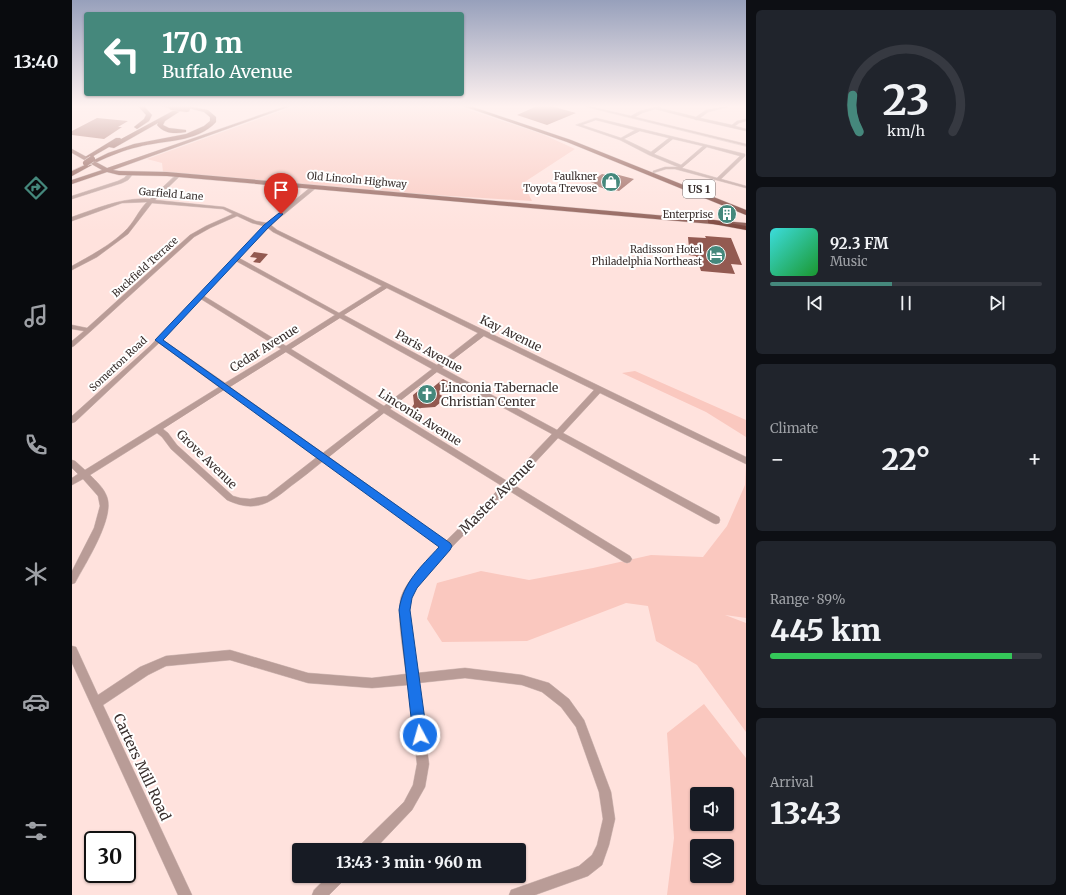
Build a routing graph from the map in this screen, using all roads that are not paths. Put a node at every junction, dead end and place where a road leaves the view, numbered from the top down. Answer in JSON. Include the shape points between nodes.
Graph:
{"nodes":[{"id":1,"x":106,"y":148,"type":"edge"},
{"id":2,"x":112,"y":148,"type":"edge"},
{"id":3,"x":126,"y":148,"type":"edge"},
{"id":4,"x":165,"y":148,"type":"edge"},
{"id":5,"x":170,"y":148,"type":"edge"},
{"id":6,"x":586,"y":148,"type":"edge"},
{"id":7,"x":596,"y":148,"type":"edge"},
{"id":8,"x":638,"y":148,"type":"edge"},
{"id":9,"x":659,"y":148,"type":"edge"},
{"id":10,"x":704,"y":148,"type":"edge"},
{"id":11,"x":713,"y":148,"type":"edge"},
{"id":12,"x":72,"y":151,"type":"edge"},
{"id":13,"x":651,"y":154,"type":"junction"},
{"id":14,"x":89,"y":161,"type":"junction"},
{"id":15,"x":124,"y":164,"type":"junction"},
{"id":16,"x":72,"y":166,"type":"edge"},
{"id":17,"x":679,"y":168,"type":"junction"},
{"id":18,"x":105,"y":169,"type":"junction"},
{"id":19,"x":72,"y":170,"type":"edge"},
{"id":20,"x":656,"y":172,"type":"junction"},
{"id":21,"x":72,"y":174,"type":"edge"},
{"id":22,"x":128,"y":174,"type":"junction"},
{"id":23,"x":179,"y":175,"type":"junction"},
{"id":24,"x":81,"y":176,"type":"junction"},
{"id":25,"x":717,"y":180,"type":"junction"},
{"id":26,"x":72,"y":181,"type":"edge"},
{"id":27,"x":745,"y":186,"type":"edge"},
{"id":28,"x":314,"y":187,"type":"junction"},
{"id":29,"x":72,"y":198,"type":"edge"},
{"id":30,"x":151,"y":201,"type":"junction"},
{"id":31,"x":746,"y":208,"type":"edge"},
{"id":32,"x":237,"y":214,"type":"junction"},
{"id":33,"x":746,"y":214,"type":"edge"},
{"id":34,"x":646,"y":215,"type":"junction"},
{"id":35,"x":72,"y":219,"type":"edge"},
{"id":36,"x":711,"y":222,"type":"junction"},
{"id":37,"x":746,"y":224,"type":"edge"},
{"id":38,"x":267,"y":225,"type":"junction"},
{"id":39,"x":746,"y":228,"type":"edge"},
{"id":40,"x":236,"y":259,"type":"junction"},
{"id":41,"x":72,"y":268,"type":"edge"},
{"id":42,"x":388,"y":285,"type":"junction"},
{"id":43,"x":200,"y":296,"type":"junction"},
{"id":44,"x":340,"y":315,"type":"junction"},
{"id":45,"x":72,"y":327,"type":"edge"},
{"id":46,"x":89,"y":330,"type":"junction"},
{"id":47,"x":484,"y":332,"type":"junction"},
{"id":48,"x":159,"y":340,"type":"junction"},
{"id":49,"x":72,"y":345,"type":"edge"},
{"id":50,"x":286,"y":348,"type":"junction"},
{"id":51,"x":438,"y":368,"type":"junction"},
{"id":52,"x":224,"y":387,"type":"junction"},
{"id":53,"x":599,"y":389,"type":"junction"},
{"id":54,"x":384,"y":409,"type":"junction"},
{"id":55,"x":72,"y":420,"type":"edge"},
{"id":56,"x":157,"y":429,"type":"junction"},
{"id":57,"x":557,"y":433,"type":"junction"},
{"id":58,"x":323,"y":458,"type":"junction"},
{"id":59,"x":746,"y":461,"type":"edge"},
{"id":60,"x":72,"y":463,"type":"edge"},
{"id":61,"x":84,"y":475,"type":"junction"},
{"id":62,"x":72,"y":482,"type":"edge"},
{"id":63,"x":508,"y":485,"type":"junction"},
{"id":64,"x":716,"y":520,"type":"dead end"},
{"id":65,"x":447,"y":546,"type":"junction"},
{"id":66,"x":627,"y":559,"type":"dead end"},
{"id":67,"x":72,"y":580,"type":"edge"},
{"id":68,"x":72,"y":651,"type":"edge"},
{"id":69,"x":414,"y":678,"type":"junction"},
{"id":70,"x":96,"y":703,"type":"junction"},
{"id":71,"x":372,"y":843,"type":"edge"},
{"id":72,"x":331,"y":883,"type":"edge"},
{"id":73,"x":185,"y":895,"type":"edge"},
{"id":74,"x":319,"y":895,"type":"edge"},
{"id":75,"x":516,"y":895,"type":"edge"}],
"edges":[{"from":1,"to":14,"type":"highway"},
{"from":2,"to":14,"type":"highway"},
{"from":3,"to":14,"type":"highway"},
{"from":4,"to":18,"type":"main road"},
{"from":5,"to":15,"type":"main road"},
{"from":6,"to":33,"type":"highway","number":"US 1"},
{"from":7,"to":20,"type":"highway","number":"US 1"},
{"from":8,"to":13,"type":"street"},
{"from":9,"to":13,"type":"street"},
{"from":10,"to":17,"type":"street"},
{"from":11,"to":25,"type":"street","via":[[742,155]]},
{"from":12,"to":14,"type":"main road","name":"Old Lincoln Highway"},
{"from":13,"to":17,"type":"street"},
{"from":14,"to":16,"type":"highway"},
{"from":14,"to":18,"type":"main road","name":"Old Lincoln Highway"},
{"from":14,"to":19,"type":"highway"},
{"from":14,"to":21,"type":"highway"},
{"from":14,"to":24,"type":"main road","via":[[96,166],[94,170]]},
{"from":15,"to":18,"type":"main road"},
{"from":15,"to":22,"type":"main road","via":[[117,171]]},
{"from":17,"to":20,"type":"street","via":[[665,168]]},
{"from":17,"to":25,"type":"street"},
{"from":18,"to":22,"type":"main road","name":"Old Lincoln Highway"},
{"from":18,"to":24,"type":"main road"},
{"from":18,"to":26,"type":"main road"},
{"from":20,"to":31,"type":"highway","number":"US 1"},
{"from":22,"to":23,"type":"main road","name":"Old Lincoln Highway"},
{"from":22,"to":29,"type":"street","via":[[126,179],[120,182]]},
{"from":23,"to":28,"type":"main road","name":"Old Lincoln Highway"},
{"from":23,"to":30,"type":"street"},
{"from":24,"to":26,"type":"main road"},
{"from":25,"to":27,"type":"street"},
{"from":28,"to":34,"type":"main road","name":"Old Lincoln Highway"},
{"from":28,"to":38,"type":"street","name":"Somerton Road"},
{"from":30,"to":32,"type":"street","name":"Garfield Lane","via":[[220,208]]},
{"from":30,"to":35,"type":"street","name":"Garfield Lane","via":[[121,202]]},
{"from":30,"to":41,"type":"street","via":[[126,233],[95,256]]},
{"from":32,"to":38,"type":"street","name":"Garfield Lane"},
{"from":32,"to":46,"type":"street","name":"Buckfield Terrace","via":[[192,236]]},
{"from":34,"to":36,"type":"main road","name":"Old Lincoln Highway"},
{"from":34,"to":37,"type":"main road","name":"Old Lincoln Highway"},
{"from":36,"to":37,"type":"main road","name":"Old Lincoln Highway"},
{"from":36,"to":39,"type":"highway"},
{"from":38,"to":40,"type":"street","name":"Somerton Road"},
{"from":38,"to":42,"type":"street","name":"Kay Avenue"},
{"from":40,"to":43,"type":"street","name":"Somerton Road"},
{"from":40,"to":44,"type":"street","name":"Paris Avenue"},
{"from":42,"to":44,"type":"street","name":"Cedar Avenue"},
{"from":42,"to":47,"type":"street","name":"Kay Avenue"},
{"from":43,"to":48,"type":"street","name":"Somerton Road"},
{"from":43,"to":50,"type":"street","name":"Linconia Avenue"},
{"from":44,"to":50,"type":"street","name":"Cedar Avenue"},
{"from":44,"to":51,"type":"street","name":"Paris Avenue"},
{"from":45,"to":46,"type":"street"},
{"from":46,"to":49,"type":"street","name":"Buckfield Terrace"},
{"from":47,"to":51,"type":"street"},
{"from":47,"to":53,"type":"street","name":"Kay Avenue"},
{"from":48,"to":52,"type":"street"},
{"from":48,"to":55,"type":"street","name":"Somerton Road"},
{"from":50,"to":52,"type":"street","name":"Cedar Avenue"},
{"from":50,"to":54,"type":"street","name":"Linconia Avenue"},
{"from":51,"to":54,"type":"street"},
{"from":51,"to":57,"type":"street","name":"Paris Avenue"},
{"from":52,"to":56,"type":"street","name":"Cedar Avenue"},
{"from":52,"to":58,"type":"street"},
{"from":53,"to":57,"type":"street","name":"Master Avenue"},
{"from":53,"to":59,"type":"street","name":"Kay Avenue"},
{"from":54,"to":58,"type":"street"},
{"from":54,"to":63,"type":"street","name":"Linconia Avenue"},
{"from":56,"to":58,"type":"street","name":"Grove Avenue","via":[[179,452],[230,498],[239,503],[260,502],[270,498]]},
{"from":56,"to":61,"type":"street","name":"Cedar Avenue"},
{"from":57,"to":63,"type":"street","name":"Master Avenue"},
{"from":57,"to":64,"type":"street","name":"Paris Avenue"},
{"from":58,"to":65,"type":"street"},
{"from":60,"to":61,"type":"street"},
{"from":61,"to":62,"type":"street","name":"Cedar Avenue"},
{"from":61,"to":67,"type":"street","via":[[103,497],[105,508],[100,524]]},
{"from":63,"to":65,"type":"street","name":"Master Avenue"},
{"from":63,"to":66,"type":"street","name":"Linconia Avenue"},
{"from":65,"to":69,"type":"street","name":"Master Avenue","via":[[413,584],[406,598],[404,610]]},
{"from":68,"to":70,"type":"street","name":"Carters Mill Road"},
{"from":69,"to":70,"type":"street","via":[[372,682],[308,678],[230,655],[166,661],[144,671]]},
{"from":69,"to":71,"type":"street","name":"Master Avenue","via":[[423,764],[418,787],[408,806]]},
{"from":69,"to":75,"type":"street","via":[[465,673],[522,680],[545,687],[565,703],[580,724],[605,792],[609,819],[601,850],[597,860],[583,871]]},
{"from":70,"to":73,"type":"street","name":"Carters Mill Road"},
{"from":72,"to":74,"type":"street"}]}
